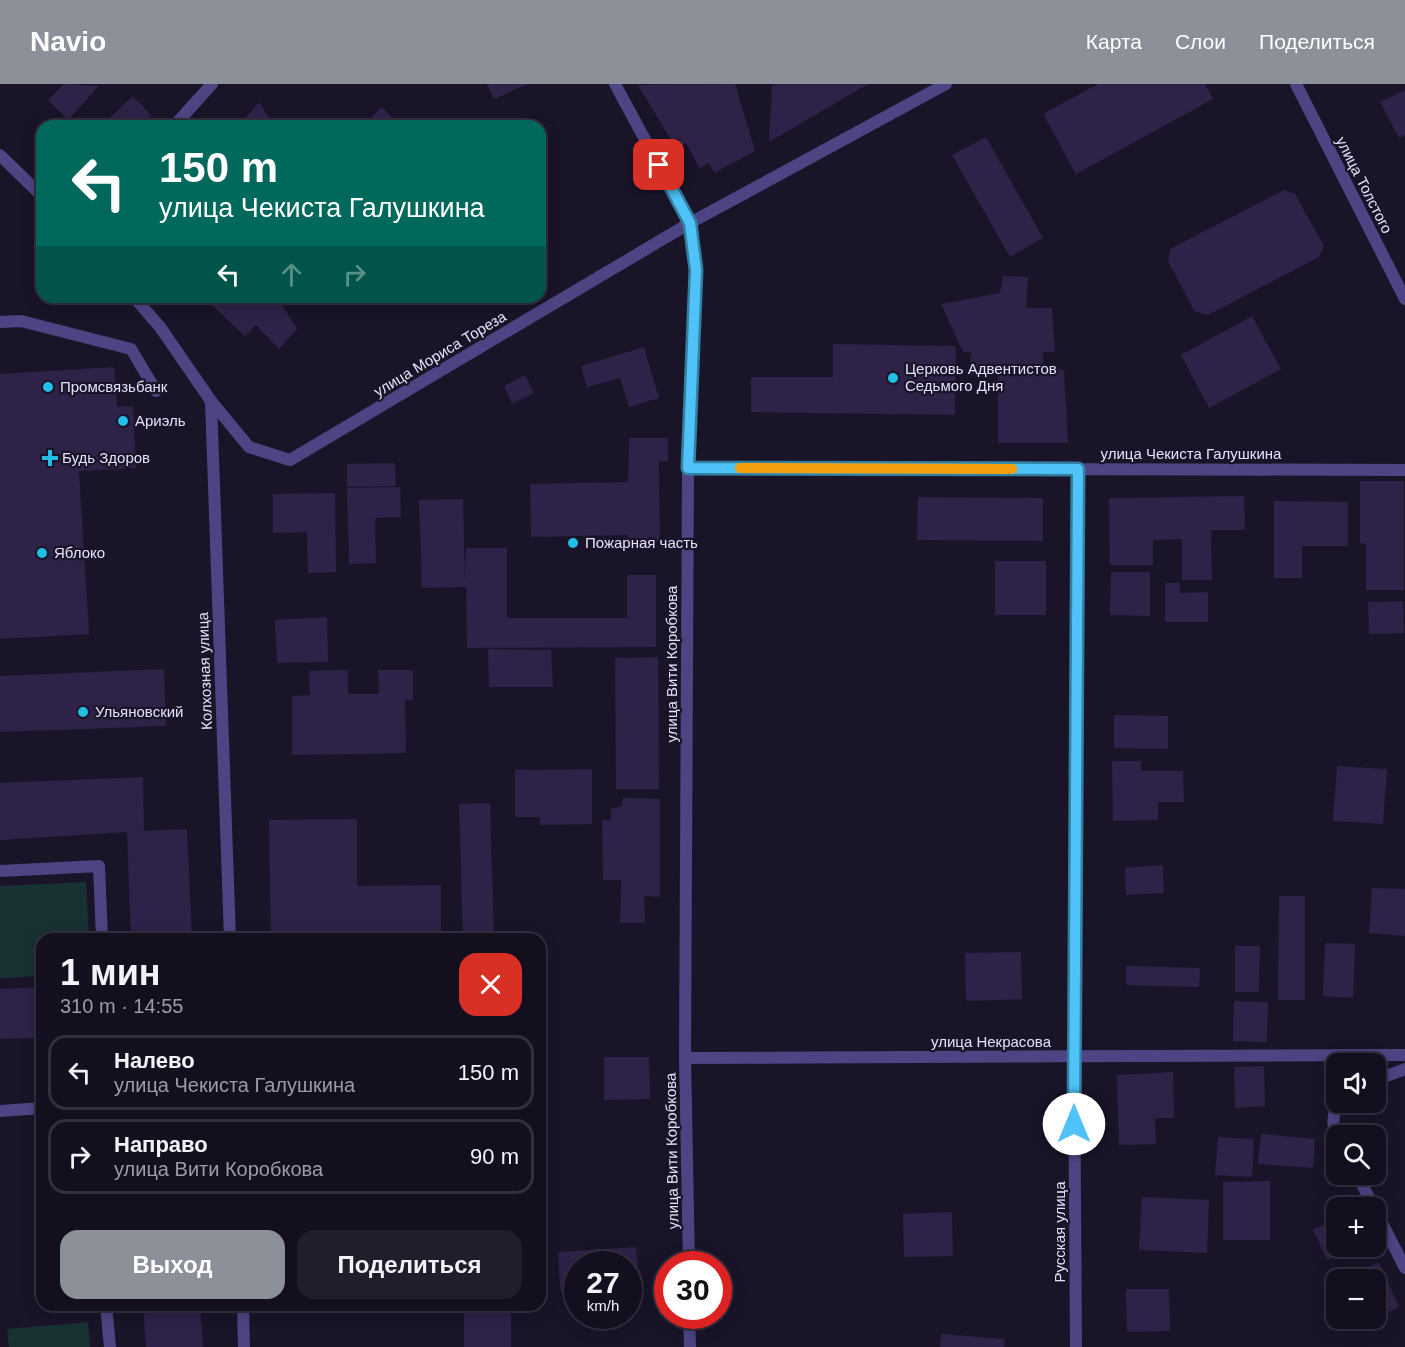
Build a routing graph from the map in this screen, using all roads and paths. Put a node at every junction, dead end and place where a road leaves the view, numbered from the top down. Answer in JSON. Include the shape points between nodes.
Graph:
{"nodes":[{"id":1,"x":212,"y":84,"type":"edge"},
{"id":2,"x":615,"y":84,"type":"edge"},
{"id":3,"x":946,"y":84,"type":"edge"},
{"id":4,"x":1296,"y":84,"type":"edge"},
{"id":5,"x":179,"y":120,"type":"edge"},
{"id":6,"x":0,"y":155,"type":"edge"},
{"id":7,"x":36,"y":189,"type":"edge"},
{"id":8,"x":690,"y":223,"type":"junction"},
{"id":9,"x":1405,"y":299,"type":"edge"},
{"id":10,"x":139,"y":303,"type":"edge"},
{"id":11,"x":0,"y":322,"type":"edge"},
{"id":12,"x":156,"y":392,"type":"dead end"},
{"id":13,"x":211,"y":401,"type":"junction"},
{"id":14,"x":688,"y":468,"type":"junction"},
{"id":15,"x":1078,"y":469,"type":"junction"},
{"id":16,"x":1405,"y":470,"type":"edge"},
{"id":17,"x":0,"y":871,"type":"edge"},
{"id":18,"x":102,"y":933,"type":"edge"},
{"id":19,"x":230,"y":933,"type":"edge"},
{"id":20,"x":1405,"y":1055,"type":"edge"},
{"id":21,"x":1074,"y":1057,"type":"junction"},
{"id":22,"x":685,"y":1058,"type":"junction"},
{"id":23,"x":1405,"y":1069,"type":"edge"},
{"id":24,"x":1386,"y":1076,"type":"edge"},
{"id":25,"x":36,"y":1108,"type":"edge"},
{"id":26,"x":0,"y":1111,"type":"edge"},
{"id":27,"x":1386,"y":1231,"type":"edge"},
{"id":28,"x":689,"y":1251,"type":"edge"},
{"id":29,"x":1405,"y":1268,"type":"edge"},
{"id":30,"x":107,"y":1311,"type":"edge"},
{"id":31,"x":243,"y":1311,"type":"edge"},
{"id":32,"x":689,"y":1329,"type":"edge"},
{"id":33,"x":110,"y":1347,"type":"edge"},
{"id":34,"x":244,"y":1347,"type":"edge"},
{"id":35,"x":690,"y":1347,"type":"edge"},
{"id":36,"x":1076,"y":1347,"type":"edge"}],
"edges":[{"from":1,"to":5,"type":"street"},
{"from":2,"to":8,"type":"street","name":"улица Вити Коробкова"},
{"from":3,"to":8,"type":"street","name":"улица Мориса Тореза"},
{"from":4,"to":9,"type":"street","name":"улица Толстого"},
{"from":6,"to":7,"type":"street"},
{"from":8,"to":13,"type":"street","name":"улица Мориса Тореза","via":[[290,460],[249,447]]},
{"from":8,"to":14,"type":"street","name":"улица Вити Коробкова","via":[[696,270]]},
{"from":10,"to":13,"type":"street","name":"улица Мориса Тореза"},
{"from":11,"to":12,"type":"street","via":[[21,321],[131,349]]},
{"from":13,"to":19,"type":"street","name":"Колхозная улица"},
{"from":14,"to":15,"type":"street","name":"улица Чекиста Галушкина"},
{"from":14,"to":22,"type":"street","name":"улица Вити Коробкова"},
{"from":15,"to":16,"type":"street","name":"улица Чекиста Галушкина"},
{"from":15,"to":21,"type":"street","name":"Русская улица"},
{"from":17,"to":18,"type":"street","via":[[99,866]]},
{"from":20,"to":21,"type":"street","name":"улица Некрасова"},
{"from":21,"to":22,"type":"street","name":"улица Некрасова"},
{"from":21,"to":36,"type":"street","name":"Русская улица"},
{"from":22,"to":28,"type":"street","name":"улица Вити Коробкова"},
{"from":23,"to":24,"type":"street"},
{"from":25,"to":26,"type":"street"},
{"from":27,"to":29,"type":"street"},
{"from":30,"to":33,"type":"street"},
{"from":31,"to":34,"type":"street"},
{"from":32,"to":35,"type":"street"}]}
